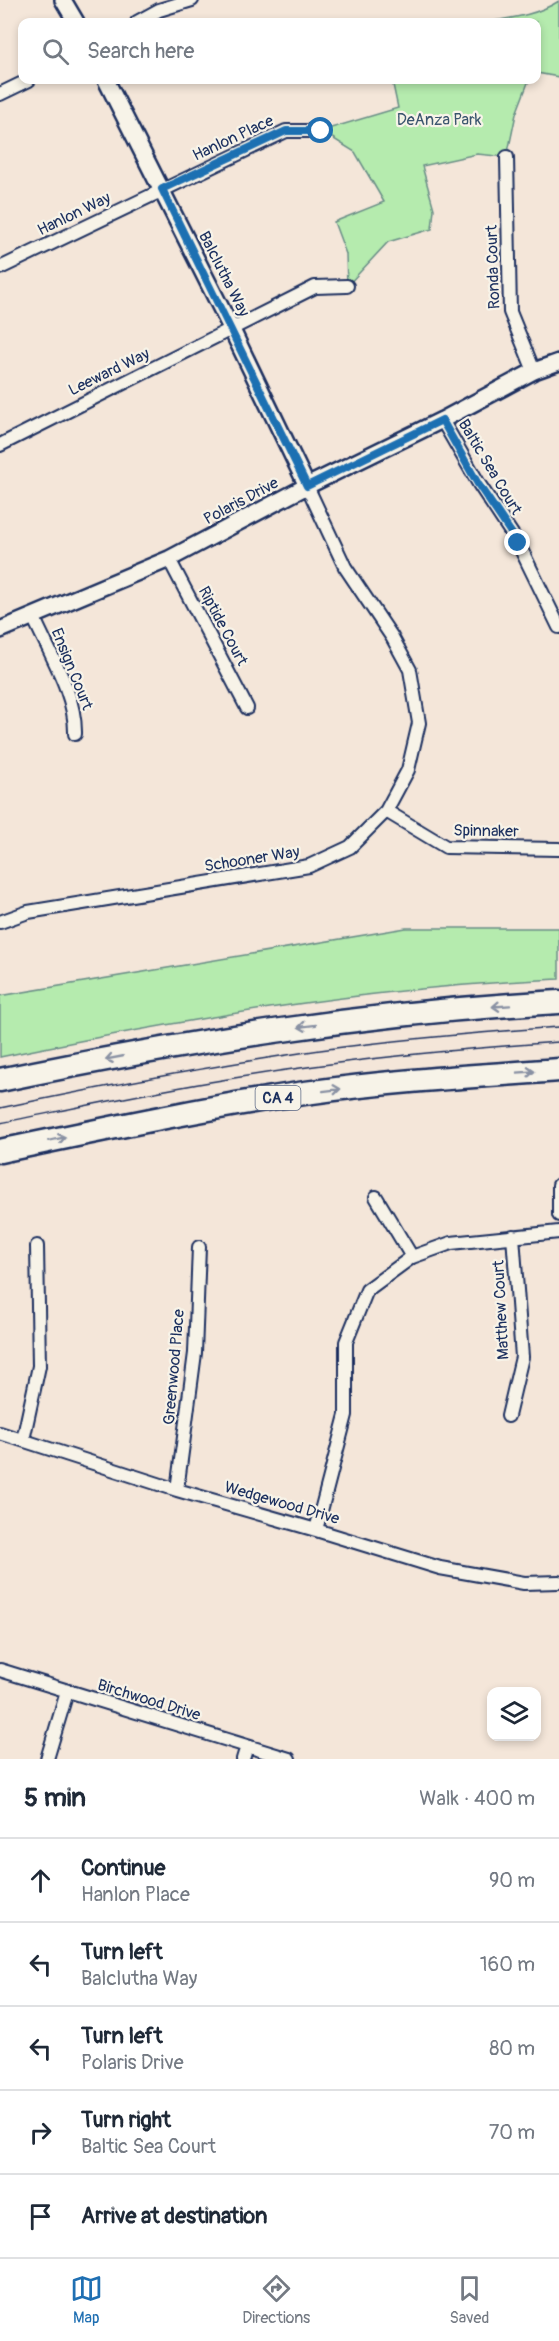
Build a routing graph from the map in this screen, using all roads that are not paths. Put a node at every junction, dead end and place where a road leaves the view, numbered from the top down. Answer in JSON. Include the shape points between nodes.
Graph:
{"nodes":[{"id":1,"x":63,"y":0,"type":"edge"},
{"id":2,"x":192,"y":0,"type":"edge"},
{"id":3,"x":74,"y":18,"type":"edge"},
{"id":4,"x":144,"y":18,"type":"edge"},
{"id":5,"x":21,"y":84,"type":"edge"},
{"id":6,"x":107,"y":84,"type":"edge"},
{"id":7,"x":0,"y":94,"type":"edge"},
{"id":8,"x":321,"y":131,"type":"dead end"},
{"id":9,"x":507,"y":157,"type":"dead end"},
{"id":10,"x":162,"y":189,"type":"junction"},
{"id":11,"x":0,"y":268,"type":"edge"},
{"id":12,"x":347,"y":286,"type":"dead end"},
{"id":13,"x":232,"y":330,"type":"junction"},
{"id":14,"x":559,"y":362,"type":"edge"},
{"id":15,"x":534,"y":372,"type":"junction"},
{"id":16,"x":442,"y":420,"type":"junction"},
{"id":17,"x":0,"y":445,"type":"edge"},
{"id":18,"x":307,"y":486,"type":"junction"},
{"id":19,"x":169,"y":559,"type":"junction"},
{"id":20,"x":33,"y":616,"type":"junction"},
{"id":21,"x":559,"y":627,"type":"edge"},
{"id":22,"x":0,"y":630,"type":"edge"},
{"id":23,"x":247,"y":708,"type":"dead end"},
{"id":24,"x":75,"y":734,"type":"dead end"},
{"id":25,"x":386,"y":811,"type":"junction"},
{"id":26,"x":559,"y":849,"type":"edge"},
{"id":27,"x":0,"y":922,"type":"edge"},
{"id":28,"x":559,"y":1002,"type":"edge"},
{"id":29,"x":559,"y":1070,"type":"edge"},
{"id":30,"x":0,"y":1080,"type":"edge"},
{"id":31,"x":0,"y":1151,"type":"edge"},
{"id":32,"x":559,"y":1185,"type":"edge"},
{"id":33,"x":376,"y":1197,"type":"dead end"},
{"id":34,"x":559,"y":1215,"type":"edge"},
{"id":35,"x":559,"y":1232,"type":"edge"},
{"id":36,"x":513,"y":1236,"type":"junction"},
{"id":37,"x":37,"y":1246,"type":"dead end"},
{"id":38,"x":199,"y":1247,"type":"dead end"},
{"id":39,"x":412,"y":1257,"type":"junction"},
{"id":40,"x":508,"y":1416,"type":"dead end"},
{"id":41,"x":0,"y":1433,"type":"edge"},
{"id":42,"x":23,"y":1440,"type":"junction"},
{"id":43,"x":177,"y":1490,"type":"junction"},
{"id":44,"x":316,"y":1530,"type":"junction"},
{"id":45,"x":559,"y":1581,"type":"edge"},
{"id":46,"x":0,"y":1671,"type":"edge"},
{"id":47,"x":67,"y":1692,"type":"junction"},
{"id":48,"x":247,"y":1746,"type":"junction"},
{"id":49,"x":48,"y":1759,"type":"edge"},
{"id":50,"x":243,"y":1759,"type":"edge"},
{"id":51,"x":289,"y":1759,"type":"edge"}],
"edges":[{"from":1,"to":3,"type":"street"},
{"from":2,"to":4,"type":"street"},
{"from":5,"to":7,"type":"street"},
{"from":6,"to":10,"type":"street","name":"Balclutha Way"},
{"from":8,"to":10,"type":"street","name":"Hanlon Place","via":[[286,131]]},
{"from":9,"to":15,"type":"street","name":"Ronda Court","via":[[510,312]]},
{"from":10,"to":11,"type":"street","name":"Hanlon Way"},
{"from":10,"to":13,"type":"street","name":"Balclutha Way"},
{"from":12,"to":13,"type":"street","name":"Leeward Way","via":[[315,287]]},
{"from":13,"to":17,"type":"street","name":"Leeward Way"},
{"from":13,"to":18,"type":"street","name":"Balclutha Way"},
{"from":14,"to":15,"type":"street","name":"Polaris Drive"},
{"from":15,"to":16,"type":"street","name":"Polaris Drive"},
{"from":16,"to":18,"type":"street","name":"Polaris Drive"},
{"from":16,"to":21,"type":"street","name":"Baltic Sea Court","via":[[478,484],[518,543]]},
{"from":18,"to":19,"type":"street","name":"Polaris Drive"},
{"from":18,"to":25,"type":"street","name":"Schooner Way","via":[[345,567],[410,670],[418,723],[408,770]]},
{"from":19,"to":20,"type":"street","name":"Polaris Drive"},
{"from":19,"to":23,"type":"street","name":"Riptide Court"},
{"from":20,"to":22,"type":"street","name":"Polaris Drive"},
{"from":20,"to":24,"type":"street","name":"Ensign Court","via":[[69,696]]},
{"from":25,"to":26,"type":"street","name":"Spinnaker","via":[[446,847]]},
{"from":25,"to":27,"type":"street","name":"Schooner Way","via":[[350,847],[309,867],[27,912]]},
{"from":28,"to":30,"type":"highway","one_way":true,"via":[[280,1029]]},
{"from":31,"to":29,"type":"highway","number":"CA 4","one_way":true,"via":[[304,1093]]},
{"from":32,"to":34,"type":"street"},
{"from":33,"to":39,"type":"street"},
{"from":35,"to":36,"type":"street"},
{"from":36,"to":39,"type":"street","via":[[451,1243]]},
{"from":36,"to":40,"type":"street","name":"Matthew Court","via":[[522,1357]]},
{"from":37,"to":42,"type":"street","via":[[39,1366]]},
{"from":38,"to":43,"type":"street","name":"Greenwood Place","via":[[195,1353]]},
{"from":39,"to":44,"type":"street","via":[[367,1290],[346,1342],[346,1415]]},
{"from":41,"to":42,"type":"street","name":"Wedgewood Drive"},
{"from":42,"to":43,"type":"street","name":"Wedgewood Drive"},
{"from":43,"to":44,"type":"street","name":"Wedgewood Drive"},
{"from":44,"to":45,"type":"street","name":"Wedgewood Drive","via":[[440,1568],[524,1583]]},
{"from":46,"to":47,"type":"street","name":"Birchwood Drive"},
{"from":47,"to":48,"type":"street","name":"Birchwood Drive"},
{"from":47,"to":49,"type":"street"},
{"from":48,"to":50,"type":"street"},
{"from":48,"to":51,"type":"street","name":"Birchwood Drive"}]}
